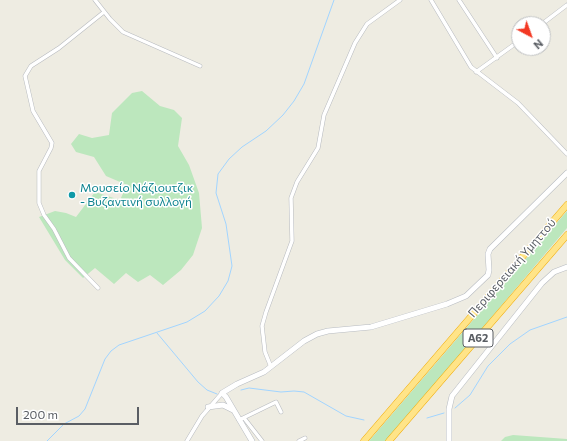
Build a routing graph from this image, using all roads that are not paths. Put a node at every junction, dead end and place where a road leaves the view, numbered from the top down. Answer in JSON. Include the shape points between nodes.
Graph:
{"nodes":[{"id":1,"x":95,"y":0,"type":"edge"},
{"id":2,"x":400,"y":0,"type":"edge"},
{"id":3,"x":431,"y":0,"type":"edge"},
{"id":4,"x":459,"y":0,"type":"edge"},
{"id":5,"x":567,"y":5,"type":"edge"},
{"id":6,"x":104,"y":12,"type":"junction"},
{"id":7,"x":551,"y":17,"type":"edge"},
{"id":8,"x":511,"y":48,"type":"edge"},
{"id":9,"x":497,"y":58,"type":"junction"},
{"id":10,"x":200,"y":66,"type":"dead end"},
{"id":11,"x":476,"y":72,"type":"junction"},
{"id":12,"x":567,"y":154,"type":"edge"},
{"id":13,"x":567,"y":173,"type":"edge"},
{"id":14,"x":567,"y":199,"type":"edge"},
{"id":15,"x":567,"y":205,"type":"edge"},
{"id":16,"x":567,"y":235,"type":"edge"},
{"id":17,"x":539,"y":237,"type":"junction"},
{"id":18,"x":567,"y":267,"type":"edge"},
{"id":19,"x":98,"y":288,"type":"dead end"},
{"id":20,"x":271,"y":367,"type":"junction"},
{"id":21,"x":233,"y":386,"type":"junction"},
{"id":22,"x":222,"y":393,"type":"junction"},
{"id":23,"x":228,"y":404,"type":"junction"},
{"id":24,"x":208,"y":407,"type":"junction"},
{"id":25,"x":281,"y":412,"type":"dead end"},
{"id":26,"x":242,"y":419,"type":"junction"},
{"id":27,"x":305,"y":438,"type":"dead end"},
{"id":28,"x":187,"y":441,"type":"edge"},
{"id":29,"x":252,"y":441,"type":"edge"},
{"id":30,"x":262,"y":441,"type":"edge"},
{"id":31,"x":299,"y":441,"type":"edge"},
{"id":32,"x":364,"y":441,"type":"edge"},
{"id":33,"x":389,"y":441,"type":"edge"},
{"id":34,"x":449,"y":441,"type":"edge"}],
"edges":[{"from":1,"to":6,"type":"street"},
{"from":2,"to":20,"type":"street","via":[[367,24],[355,43],[324,115],[318,148],[291,198],[292,241],[262,326],[264,352]]},
{"from":3,"to":11,"type":"street","via":[[466,60]]},
{"from":4,"to":9,"type":"street"},
{"from":5,"to":7,"type":"street"},
{"from":6,"to":10,"type":"street","via":[[123,32]]},
{"from":6,"to":19,"type":"street","via":[[60,48],[31,66],[25,76],[33,111],[52,143],[39,170],[39,203],[69,258]]},
{"from":8,"to":9,"type":"street"},
{"from":9,"to":11,"type":"street"},
{"from":11,"to":12,"type":"street","via":[[518,103]]},
{"from":13,"to":20,"type":"street","via":[[490,249],[488,275],[466,296],[372,328],[317,334]]},
{"from":14,"to":17,"type":"highway"},
{"from":15,"to":17,"type":"highway","name":"Περιφερειακή Υμηττού","number":"Α62"},
{"from":16,"to":33,"type":"highway","name":"Περιφερειακή Υμηττού","number":"Α62"},
{"from":17,"to":32,"type":"highway","name":"Περιφερειακή Υμηττού","number":"Α62"},
{"from":18,"to":34,"type":"street","via":[[554,272],[542,283],[452,396],[449,409]]},
{"from":20,"to":21,"type":"street"},
{"from":21,"to":22,"type":"street"},
{"from":21,"to":23,"type":"street"},
{"from":22,"to":23,"type":"street"},
{"from":22,"to":24,"type":"street"},
{"from":23,"to":24,"type":"street"},
{"from":23,"to":26,"type":"street"},
{"from":24,"to":28,"type":"street"},
{"from":25,"to":26,"type":"street","via":[[276,402]]},
{"from":26,"to":29,"type":"street"},
{"from":26,"to":30,"type":"street"},
{"from":27,"to":31,"type":"street"}]}
